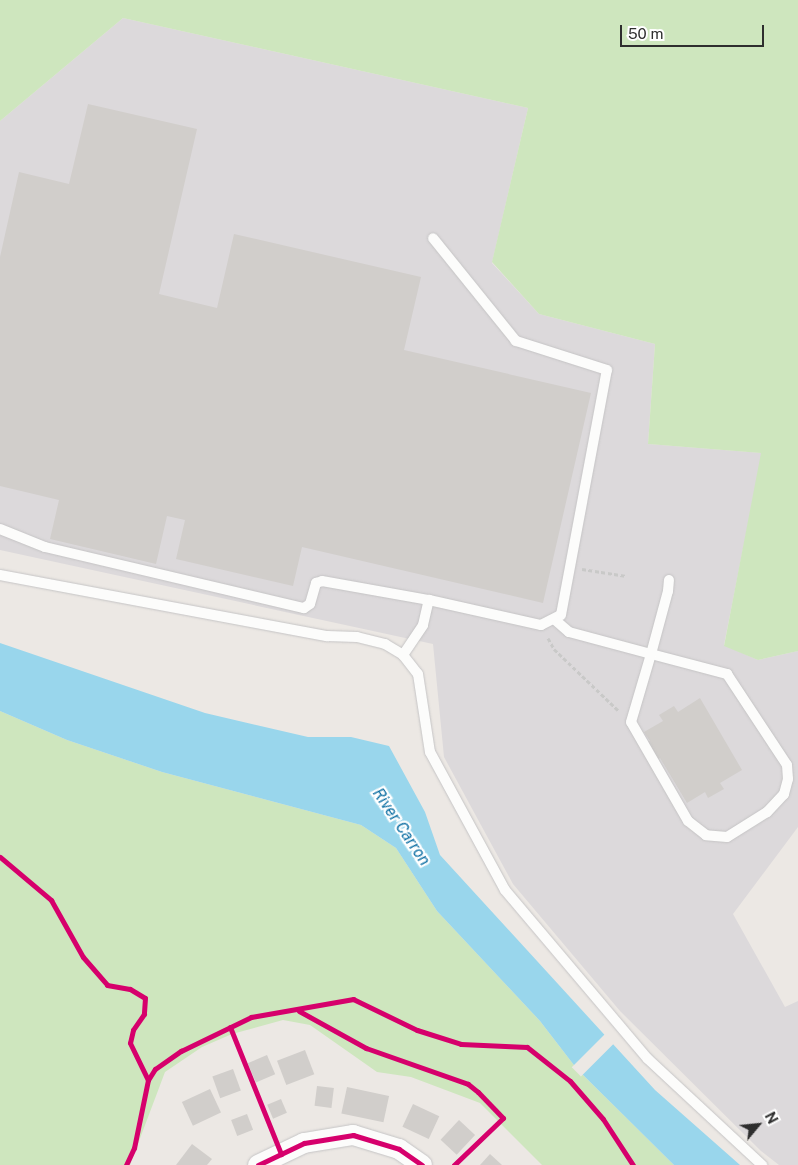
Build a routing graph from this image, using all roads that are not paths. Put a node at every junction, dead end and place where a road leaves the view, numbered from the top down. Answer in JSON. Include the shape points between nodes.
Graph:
{"nodes":[{"id":1,"x":432,"y":238,"type":"dead end"},
{"id":2,"x":0,"y":528,"type":"edge"},
{"id":3,"x":0,"y":575,"type":"edge"},
{"id":4,"x":669,"y":580,"type":"dead end"},
{"id":5,"x":429,"y":600,"type":"junction"},
{"id":6,"x":554,"y":619,"type":"junction"},
{"id":7,"x":651,"y":654,"type":"junction"},
{"id":8,"x":403,"y":655,"type":"junction"},
{"id":9,"x":258,"y":1165,"type":"edge"},
{"id":10,"x":422,"y":1165,"type":"edge"},
{"id":11,"x":762,"y":1165,"type":"edge"}],
"edges":[{"from":1,"to":6,"type":"lane","via":[[516,341],[607,370],[561,615]]},
{"from":2,"to":5,"type":"lane","via":[[45,546],[304,608],[310,604],[316,583],[322,580]]},
{"from":3,"to":8,"type":"lane","via":[[327,636],[357,637],[385,644]]},
{"from":4,"to":7,"type":"lane"},
{"from":5,"to":6,"type":"lane","via":[[542,625]]},
{"from":5,"to":8,"type":"lane","via":[[423,625]]},
{"from":6,"to":7,"type":"lane","via":[[568,632]]},
{"from":7,"to":7,"type":"lane","via":[[727,674],[787,765],[784,794],[767,812],[727,837],[706,835],[688,821],[631,722]]},
{"from":8,"to":11,"type":"lane","via":[[418,674],[430,752],[505,890],[648,1059]]},
{"from":9,"to":10,"type":"street","via":[[304,1143],[353,1135],[399,1149]]}]}
